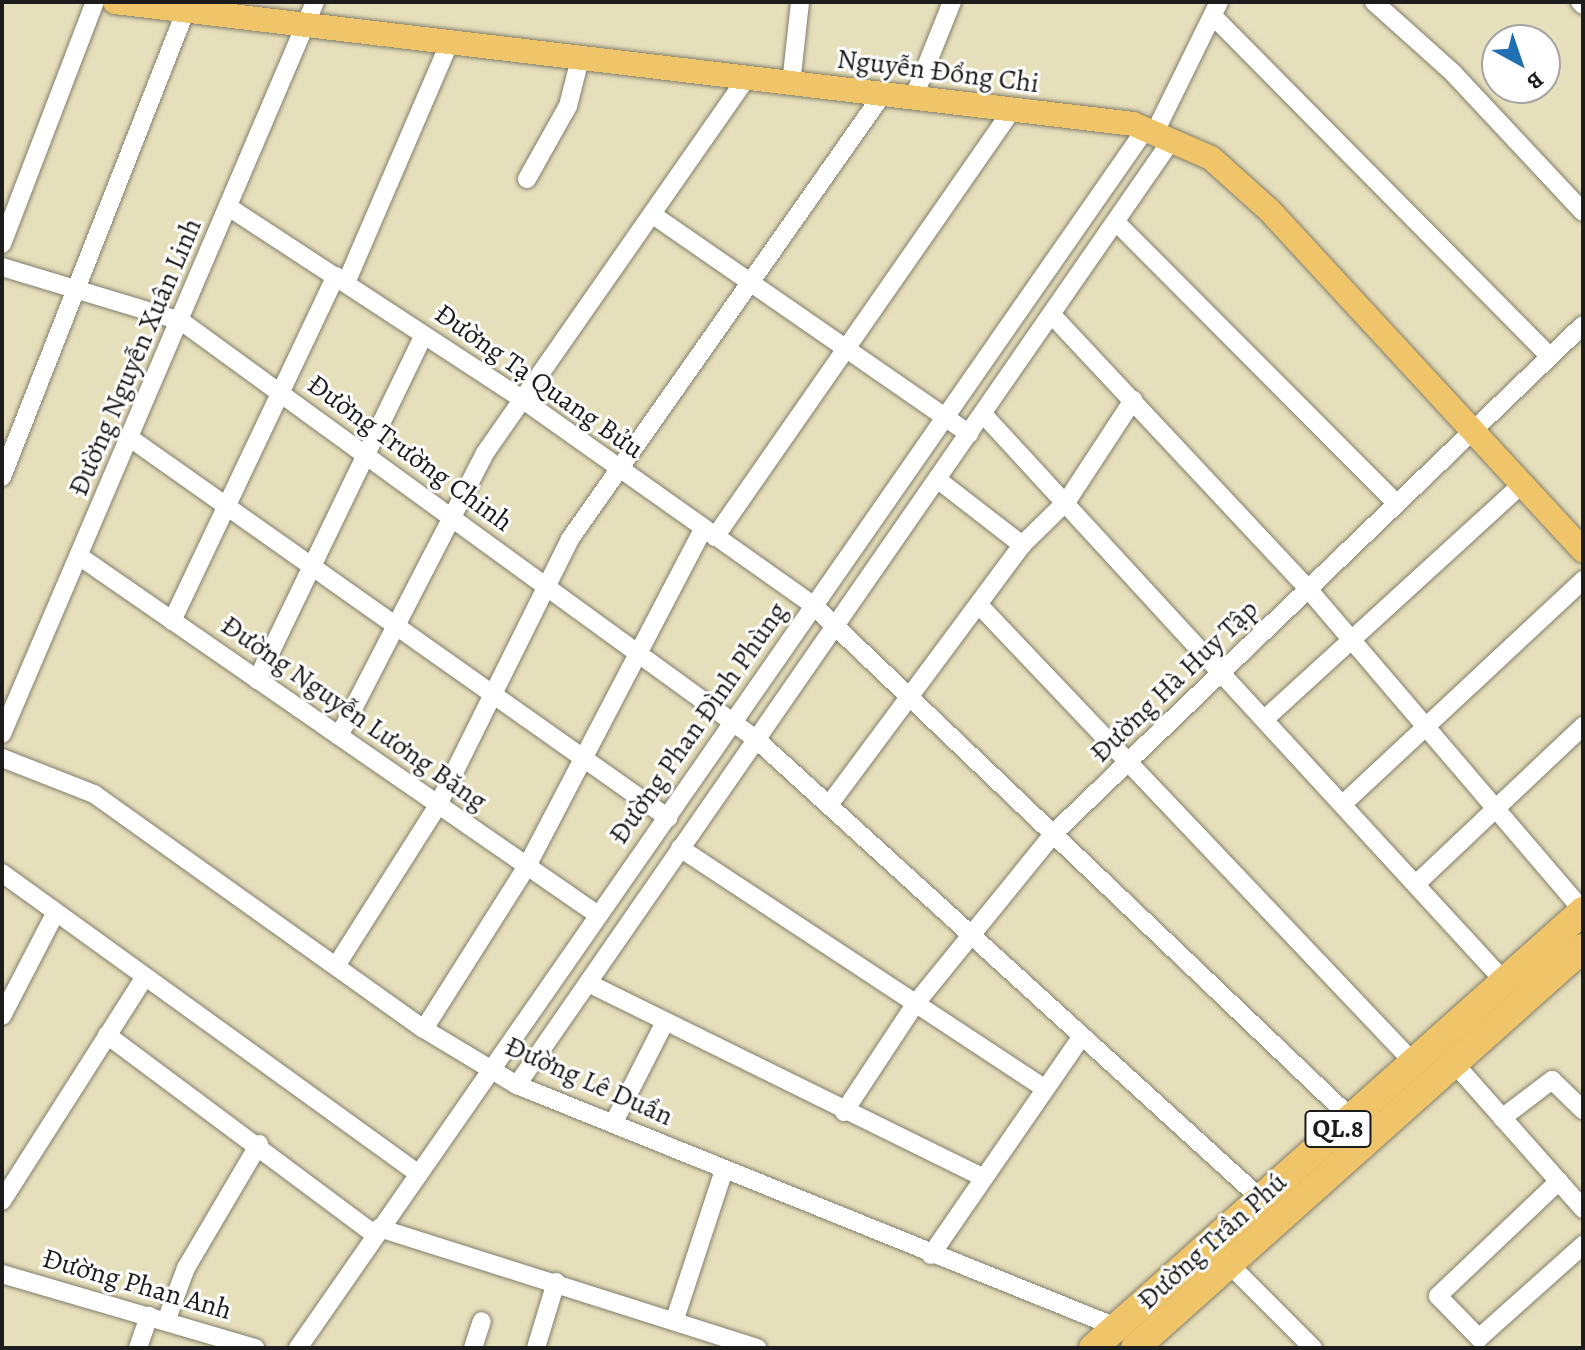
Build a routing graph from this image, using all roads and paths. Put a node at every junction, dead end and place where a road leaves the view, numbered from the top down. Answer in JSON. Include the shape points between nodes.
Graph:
{"nodes":[{"id":1,"x":95,"y":2,"type":"edge"},
{"id":2,"x":115,"y":2,"type":"edge"},
{"id":3,"x":315,"y":2,"type":"edge"},
{"id":4,"x":800,"y":2,"type":"edge"},
{"id":5,"x":952,"y":2,"type":"edge"},
{"id":6,"x":1374,"y":2,"type":"edge"},
{"id":7,"x":1217,"y":10,"type":"edge"},
{"id":8,"x":185,"y":13,"type":"junction"},
{"id":9,"x":308,"y":27,"type":"junction"},
{"id":10,"x":449,"y":44,"type":"junction"},
{"id":11,"x":580,"y":59,"type":"junction"},
{"id":12,"x":746,"y":79,"type":"junction"},
{"id":13,"x":791,"y":84,"type":"junction"},
{"id":14,"x":882,"y":95,"type":"junction"},
{"id":15,"x":913,"y":99,"type":"junction"},
{"id":16,"x":1012,"y":110,"type":"junction"},
{"id":17,"x":1157,"y":135,"type":"junction"},
{"id":18,"x":527,"y":179,"type":"dead end"},
{"id":19,"x":230,"y":208,"type":"junction"},
{"id":20,"x":1583,"y":212,"type":"edge"},
{"id":21,"x":656,"y":217,"type":"junction"},
{"id":22,"x":1116,"y":222,"type":"junction"},
{"id":23,"x":2,"y":244,"type":"edge"},
{"id":24,"x":2,"y":267,"type":"edge"},
{"id":25,"x":341,"y":280,"type":"junction"},
{"id":26,"x":751,"y":283,"type":"junction"},
{"id":27,"x":76,"y":290,"type":"junction"},
{"id":28,"x":1052,"y":315,"type":"junction"},
{"id":29,"x":181,"y":321,"type":"junction"},
{"id":30,"x":1583,"y":325,"type":"edge"},
{"id":31,"x":424,"y":335,"type":"junction"},
{"id":32,"x":845,"y":349,"type":"junction"},
{"id":33,"x":1549,"y":356,"type":"junction"},
{"id":34,"x":280,"y":393,"type":"junction"},
{"id":35,"x":522,"y":399,"type":"junction"},
{"id":36,"x":1133,"y":400,"type":"junction"},
{"id":37,"x":983,"y":414,"type":"junction"},
{"id":38,"x":942,"y":417,"type":"junction"},
{"id":39,"x":1471,"y":429,"type":"junction"},
{"id":40,"x":969,"y":434,"type":"junction"},
{"id":41,"x":130,"y":438,"type":"junction"},
{"id":42,"x":365,"y":455,"type":"junction"},
{"id":43,"x":618,"y":470,"type":"junction"},
{"id":44,"x":2,"y":477,"type":"edge"},
{"id":45,"x":937,"y":479,"type":"junction"},
{"id":46,"x":1522,"y":484,"type":"junction"},
{"id":47,"x":1067,"y":501,"type":"junction"},
{"id":48,"x":1396,"y":503,"type":"junction"},
{"id":49,"x":228,"y":508,"type":"junction"},
{"id":50,"x":456,"y":521,"type":"junction"},
{"id":51,"x":709,"y":534,"type":"junction"},
{"id":52,"x":1022,"y":545,"type":"junction"},
{"id":53,"x":1583,"y":550,"type":"edge"},
{"id":54,"x":79,"y":556,"type":"junction"},
{"id":55,"x":312,"y":568,"type":"junction"},
{"id":56,"x":1583,"y":580,"type":"edge"},
{"id":57,"x":547,"y":587,"type":"junction"},
{"id":58,"x":1309,"y":590,"type":"junction"},
{"id":59,"x":813,"y":605,"type":"junction"},
{"id":60,"x":980,"y":606,"type":"junction"},
{"id":61,"x":172,"y":621,"type":"junction"},
{"id":62,"x":835,"y":627,"type":"junction"},
{"id":63,"x":400,"y":629,"type":"junction"},
{"id":64,"x":1352,"y":640,"type":"junction"},
{"id":65,"x":636,"y":652,"type":"junction"},
{"id":66,"x":1227,"y":672,"type":"junction"},
{"id":67,"x":257,"y":680,"type":"junction"},
{"id":68,"x":908,"y":695,"type":"junction"},
{"id":69,"x":492,"y":697,"type":"junction"},
{"id":70,"x":1267,"y":717,"type":"junction"},
{"id":71,"x":732,"y":722,"type":"junction"},
{"id":72,"x":1427,"y":726,"type":"junction"},
{"id":73,"x":1583,"y":726,"type":"edge"},
{"id":74,"x":2,"y":734,"type":"edge"},
{"id":75,"x":339,"y":736,"type":"junction"},
{"id":76,"x":757,"y":740,"type":"junction"},
{"id":77,"x":2,"y":758,"type":"edge"},
{"id":78,"x":581,"y":760,"type":"junction"},
{"id":79,"x":1131,"y":761,"type":"junction"},
{"id":80,"x":1344,"y":803,"type":"junction"},
{"id":81,"x":438,"y":805,"type":"junction"},
{"id":82,"x":829,"y":805,"type":"junction"},
{"id":83,"x":1494,"y":810,"type":"junction"},
{"id":84,"x":668,"y":818,"type":"junction"},
{"id":85,"x":1054,"y":833,"type":"junction"},
{"id":86,"x":680,"y":848,"type":"junction"},
{"id":87,"x":527,"y":866,"type":"junction"},
{"id":88,"x":2,"y":873,"type":"edge"},
{"id":89,"x":1416,"y":884,"type":"junction"},
{"id":90,"x":1583,"y":911,"type":"edge"},
{"id":91,"x":56,"y":912,"type":"junction"},
{"id":92,"x":598,"y":915,"type":"junction"},
{"id":93,"x":975,"y":939,"type":"junction"},
{"id":94,"x":1583,"y":948,"type":"edge"},
{"id":95,"x":336,"y":966,"type":"junction"},
{"id":96,"x":144,"y":978,"type":"junction"},
{"id":97,"x":1504,"y":981,"type":"junction"},
{"id":98,"x":588,"y":983,"type":"junction"},
{"id":99,"x":916,"y":1003,"type":"junction"},
{"id":100,"x":2,"y":1016,"type":"edge"},
{"id":101,"x":665,"y":1022,"type":"junction"},
{"id":102,"x":424,"y":1029,"type":"junction"},
{"id":103,"x":107,"y":1035,"type":"junction"},
{"id":104,"x":1080,"y":1039,"type":"junction"},
{"id":105,"x":1436,"y":1041,"type":"junction"},
{"id":106,"x":1413,"y":1062,"type":"junction"},
{"id":107,"x":1454,"y":1063,"type":"junction"},
{"id":108,"x":488,"y":1069,"type":"junction"},
{"id":109,"x":517,"y":1085,"type":"junction"},
{"id":110,"x":1044,"y":1088,"type":"junction"},
{"id":111,"x":1583,"y":1110,"type":"edge"},
{"id":112,"x":844,"y":1112,"type":"junction"},
{"id":113,"x":1351,"y":1118,"type":"junction"},
{"id":114,"x":1502,"y":1118,"type":"junction"},
{"id":115,"x":613,"y":1124,"type":"junction"},
{"id":116,"x":259,"y":1144,"type":"junction"},
{"id":117,"x":724,"y":1170,"type":"junction"},
{"id":118,"x":416,"y":1172,"type":"junction"},
{"id":119,"x":984,"y":1178,"type":"junction"},
{"id":120,"x":1559,"y":1181,"type":"junction"},
{"id":121,"x":1260,"y":1198,"type":"junction"},
{"id":122,"x":2,"y":1201,"type":"edge"},
{"id":123,"x":1583,"y":1209,"type":"edge"},
{"id":124,"x":377,"y":1231,"type":"junction"},
{"id":125,"x":1583,"y":1245,"type":"edge"},
{"id":126,"x":931,"y":1255,"type":"junction"},
{"id":127,"x":1229,"y":1264,"type":"junction"},
{"id":128,"x":2,"y":1274,"type":"edge"},
{"id":129,"x":556,"y":1282,"type":"junction"},
{"id":130,"x":158,"y":1319,"type":"junction"},
{"id":131,"x":675,"y":1319,"type":"junction"},
{"id":132,"x":482,"y":1321,"type":"dead end"},
{"id":133,"x":1116,"y":1327,"type":"junction"},
{"id":134,"x":138,"y":1348,"type":"edge"},
{"id":135,"x":255,"y":1348,"type":"edge"},
{"id":136,"x":298,"y":1348,"type":"edge"},
{"id":137,"x":473,"y":1348,"type":"edge"},
{"id":138,"x":536,"y":1348,"type":"edge"},
{"id":139,"x":757,"y":1348,"type":"edge"},
{"id":140,"x":1093,"y":1348,"type":"edge"},
{"id":141,"x":1135,"y":1348,"type":"edge"},
{"id":142,"x":1313,"y":1348,"type":"edge"}],
"edges":[{"from":1,"to":23,"type":"street"},
{"from":2,"to":8,"type":"main road","name":"Nguyễn Đổng Chi"},
{"from":3,"to":9,"type":"street","name":"Đường Nguyễn Xuân Linh"},
{"from":4,"to":13,"type":"street"},
{"from":5,"to":15,"type":"street"},
{"from":6,"to":20,"type":"street","via":[[1453,73]]},
{"from":7,"to":17,"type":"street","via":[[1163,104]]},
{"from":7,"to":33,"type":"street"},
{"from":8,"to":9,"type":"main road","name":"Nguyễn Đổng Chi"},
{"from":8,"to":27,"type":"street"},
{"from":9,"to":10,"type":"main road","name":"Nguyễn Đổng Chi"},
{"from":9,"to":19,"type":"street","name":"Đường Nguyễn Xuân Linh"},
{"from":10,"to":11,"type":"main road","name":"Nguyễn Đổng Chi"},
{"from":10,"to":25,"type":"street"},
{"from":11,"to":12,"type":"main road","name":"Nguyễn Đổng Chi"},
{"from":11,"to":18,"type":"street","via":[[568,106]]},
{"from":12,"to":13,"type":"main road","name":"Nguyễn Đổng Chi"},
{"from":12,"to":21,"type":"street"},
{"from":13,"to":14,"type":"main road","name":"Nguyễn Đổng Chi"},
{"from":14,"to":15,"type":"main road","name":"Nguyễn Đổng Chi"},
{"from":14,"to":26,"type":"street"},
{"from":15,"to":16,"type":"main road","name":"Nguyễn Đổng Chi"},
{"from":16,"to":17,"type":"main road","name":"Nguyễn Đổng Chi"},
{"from":16,"to":32,"type":"street"},
{"from":17,"to":22,"type":"street","name":"Đường Phan Đình Phùng"},
{"from":17,"to":38,"type":"street","name":"Đường Phan Đình Phùng"},
{"from":17,"to":39,"type":"main road","name":"Nguyễn Đổng Chi","via":[[1211,158],[1269,210]]},
{"from":19,"to":25,"type":"street","name":"Đường Tạ Quang Bửu"},
{"from":19,"to":29,"type":"street","name":"Đường Nguyễn Xuân Linh"},
{"from":21,"to":26,"type":"street"},
{"from":21,"to":35,"type":"street"},
{"from":22,"to":28,"type":"street","name":"Đường Phan Đình Phùng"},
{"from":22,"to":48,"type":"street"},
{"from":24,"to":27,"type":"street","name":"Đường Trường Chinh"},
{"from":25,"to":31,"type":"street","name":"Đường Tạ Quang Bửu"},
{"from":25,"to":34,"type":"street"},
{"from":26,"to":32,"type":"street"},
{"from":26,"to":43,"type":"street"},
{"from":27,"to":29,"type":"street","name":"Đường Trường Chinh"},
{"from":27,"to":44,"type":"street"},
{"from":28,"to":36,"type":"street"},
{"from":28,"to":37,"type":"street","name":"Đường Phan Đình Phùng"},
{"from":29,"to":34,"type":"street","name":"Đường Trường Chinh"},
{"from":29,"to":41,"type":"street","name":"Đường Nguyễn Xuân Linh"},
{"from":30,"to":33,"type":"street","name":"Đường Hà Huy Tập"},
{"from":31,"to":35,"type":"street","name":"Đường Tạ Quang Bửu"},
{"from":31,"to":42,"type":"street"},
{"from":32,"to":38,"type":"street"},
{"from":32,"to":51,"type":"street"},
{"from":33,"to":39,"type":"street","name":"Đường Hà Huy Tập"},
{"from":34,"to":42,"type":"street","name":"Đường Trường Chinh"},
{"from":34,"to":49,"type":"street"},
{"from":35,"to":43,"type":"street","name":"Đường Tạ Quang Bửu"},
{"from":35,"to":50,"type":"street","via":[[485,453]]},
{"from":36,"to":47,"type":"street"},
{"from":36,"to":58,"type":"street"},
{"from":37,"to":40,"type":"street","name":"Đường Phan Đình Phùng"},
{"from":37,"to":47,"type":"street"},
{"from":38,"to":40,"type":"street"},
{"from":38,"to":59,"type":"street","name":"Đường Phan Đình Phùng"},
{"from":39,"to":46,"type":"main road","name":"Nguyễn Đổng Chi"},
{"from":39,"to":48,"type":"street","name":"Đường Hà Huy Tập"},
{"from":40,"to":45,"type":"street","name":"Đường Phan Đình Phùng"},
{"from":41,"to":49,"type":"street"},
{"from":41,"to":54,"type":"street","name":"Đường Nguyễn Xuân Linh"},
{"from":42,"to":50,"type":"street","name":"Đường Trường Chinh"},
{"from":42,"to":55,"type":"street"},
{"from":43,"to":51,"type":"street","name":"Đường Tạ Quang Bửu"},
{"from":43,"to":57,"type":"street"},
{"from":45,"to":52,"type":"street"},
{"from":45,"to":62,"type":"street","name":"Đường Phan Đình Phùng"},
{"from":46,"to":53,"type":"main road","name":"Nguyễn Đổng Chi"},
{"from":46,"to":64,"type":"street"},
{"from":47,"to":52,"type":"street"},
{"from":47,"to":66,"type":"street"},
{"from":48,"to":58,"type":"street","name":"Đường Hà Huy Tập"},
{"from":49,"to":55,"type":"street"},
{"from":49,"to":61,"type":"street"},
{"from":50,"to":57,"type":"street","name":"Đường Trường Chinh"},
{"from":50,"to":63,"type":"street"},
{"from":51,"to":59,"type":"street","name":"Đường Tạ Quang Bửu"},
{"from":51,"to":65,"type":"street"},
{"from":52,"to":60,"type":"street"},
{"from":54,"to":61,"type":"street","name":"Đường Nguyễn Lương Băng"},
{"from":54,"to":74,"type":"street","name":"Đường Nguyễn Xuân Linh"},
{"from":55,"to":63,"type":"street"},
{"from":55,"to":67,"type":"street"},
{"from":56,"to":72,"type":"street"},
{"from":57,"to":65,"type":"street","name":"Đường Trường Chinh"},
{"from":57,"to":69,"type":"street"},
{"from":58,"to":64,"type":"street"},
{"from":58,"to":66,"type":"street","name":"Đường Hà Huy Tập"},
{"from":59,"to":62,"type":"street","name":"Đường Tạ Quang Bửu"},
{"from":59,"to":71,"type":"street","name":"Đường Phan Đình Phùng"},
{"from":60,"to":68,"type":"street"},
{"from":60,"to":79,"type":"street"},
{"from":61,"to":67,"type":"street","name":"Đường Nguyễn Lương Băng"},
{"from":62,"to":68,"type":"street","name":"Đường Tạ Quang Bửu"},
{"from":62,"to":76,"type":"street","name":"Đường Phan Đình Phùng"},
{"from":63,"to":69,"type":"street"},
{"from":63,"to":75,"type":"street"},
{"from":64,"to":70,"type":"street"},
{"from":64,"to":72,"type":"street"},
{"from":65,"to":71,"type":"street","name":"Đường Trường Chinh"},
{"from":65,"to":78,"type":"street"},
{"from":66,"to":70,"type":"street"},
{"from":66,"to":79,"type":"street","name":"Đường Hà Huy Tập"},
{"from":67,"to":75,"type":"street","name":"Đường Nguyễn Lương Băng"},
{"from":68,"to":82,"type":"street"},
{"from":68,"to":85,"type":"street","name":"Đường Tạ Quang Bửu"},
{"from":69,"to":78,"type":"street"},
{"from":69,"to":81,"type":"street"},
{"from":70,"to":80,"type":"street"},
{"from":71,"to":76,"type":"street","name":"Đường Trường Chinh"},
{"from":71,"to":84,"type":"street","name":"Đường Phan Đình Phùng"},
{"from":72,"to":80,"type":"street"},
{"from":72,"to":83,"type":"street"},
{"from":73,"to":83,"type":"street"},
{"from":75,"to":81,"type":"street","name":"Đường Nguyễn Lương Băng"},
{"from":76,"to":82,"type":"street","name":"Đường Trường Chinh"},
{"from":76,"to":86,"type":"street","name":"Đường Phan Đình Phùng"},
{"from":77,"to":95,"type":"street","name":"Đường Lê Duẩn","via":[[94,794]]},
{"from":78,"to":84,"type":"street"},
{"from":78,"to":87,"type":"street"},
{"from":79,"to":85,"type":"street","name":"Đường Hà Huy Tập"},
{"from":79,"to":106,"type":"street"},
{"from":80,"to":89,"type":"street"},
{"from":81,"to":87,"type":"street","name":"Đường Nguyễn Lương Băng"},
{"from":81,"to":95,"type":"street"},
{"from":82,"to":93,"type":"street","name":"Đường Trường Chinh"},
{"from":83,"to":89,"type":"street"},
{"from":83,"to":90,"type":"street"},
{"from":84,"to":92,"type":"street","name":"Đường Phan Đình Phùng"},
{"from":85,"to":93,"type":"street","name":"Đường Hà Huy Tập"},
{"from":85,"to":113,"type":"street","name":"Đường Tạ Quang Bửu"},
{"from":86,"to":98,"type":"street","name":"Đường Phan Đình Phùng"},
{"from":86,"to":99,"type":"street"},
{"from":87,"to":92,"type":"street","name":"Đường Nguyễn Lương Băng"},
{"from":87,"to":102,"type":"street"},
{"from":88,"to":91,"type":"street"},
{"from":89,"to":97,"type":"street"},
{"from":90,"to":97,"type":"highway","name":"Đường Trần Phú","number":"QL.8"},
{"from":91,"to":96,"type":"street"},
{"from":91,"to":100,"type":"street"},
{"from":92,"to":108,"type":"street","name":"Đường Phan Đình Phùng"},
{"from":93,"to":99,"type":"street","name":"Đường Hà Huy Tập"},
{"from":93,"to":104,"type":"street","name":"Đường Trường Chinh"},
{"from":94,"to":107,"type":"highway","name":"Đường Trần Phú","number":"QL.8"},
{"from":95,"to":102,"type":"street","name":"Đường Lê Duẩn"},
{"from":96,"to":103,"type":"street"},
{"from":96,"to":118,"type":"street"},
{"from":97,"to":105,"type":"highway","name":"Đường Trần Phú","number":"QL.8"},
{"from":98,"to":101,"type":"street"},
{"from":98,"to":109,"type":"street","name":"Đường Phan Đình Phùng"},
{"from":99,"to":110,"type":"street"},
{"from":99,"to":112,"type":"street","name":"Đường Hà Huy Tập"},
{"from":101,"to":112,"type":"street"},
{"from":101,"to":115,"type":"street"},
{"from":102,"to":108,"type":"street","name":"Đường Lê Duẩn"},
{"from":103,"to":116,"type":"street"},
{"from":103,"to":122,"type":"street"},
{"from":104,"to":110,"type":"street"},
{"from":104,"to":121,"type":"street","name":"Đường Trường Chinh"},
{"from":105,"to":106,"type":"highway","name":"Đường Trần Phú","number":"QL.8"},
{"from":105,"to":107,"type":"main road"},
{"from":106,"to":113,"type":"highway","name":"Đường Trần Phú","number":"QL.8"},
{"from":107,"to":114,"type":"street"},
{"from":107,"to":127,"type":"highway","name":"Đường Trần Phú","number":"QL.8"},
{"from":108,"to":109,"type":"street","name":"Đường Lê Duẩn"},
{"from":108,"to":118,"type":"street","name":"Đường Phan Đình Phùng"},
{"from":109,"to":115,"type":"street","name":"Đường Lê Duẩn"},
{"from":110,"to":119,"type":"street"},
{"from":111,"to":114,"type":"street","via":[[1552,1080]]},
{"from":112,"to":119,"type":"street"},
{"from":113,"to":121,"type":"highway","name":"Đường Trần Phú","number":"QL.8"},
{"from":114,"to":120,"type":"street"},
{"from":115,"to":117,"type":"street","name":"Đường Lê Duẩn"},
{"from":116,"to":124,"type":"street"},
{"from":116,"to":130,"type":"street"},
{"from":117,"to":126,"type":"street","name":"Đường Lê Duẩn"},
{"from":117,"to":131,"type":"street"},
{"from":118,"to":124,"type":"street","name":"Đường Phan Đình Phùng"},
{"from":119,"to":126,"type":"street"},
{"from":120,"to":123,"type":"street"},
{"from":120,"to":125,"type":"street","via":[[1438,1296],[1479,1338]]},
{"from":121,"to":133,"type":"highway","name":"Đường Trần Phú","number":"QL.8"},
{"from":124,"to":129,"type":"street"},
{"from":124,"to":136,"type":"street","name":"Đường Phan Đình Phùng"},
{"from":126,"to":133,"type":"street","name":"Đường Lê Duẩn"},
{"from":127,"to":141,"type":"highway","name":"Đường Trần Phú","number":"QL.8"},
{"from":127,"to":142,"type":"street"},
{"from":128,"to":130,"type":"street","name":"Đường Phan Anh"},
{"from":129,"to":131,"type":"street"},
{"from":129,"to":138,"type":"street"},
{"from":130,"to":134,"type":"street"},
{"from":130,"to":135,"type":"street","name":"Đường Phan Anh"},
{"from":131,"to":139,"type":"street"},
{"from":132,"to":137,"type":"street"},
{"from":133,"to":140,"type":"highway","name":"Đường Trần Phú","number":"QL.8"}]}
